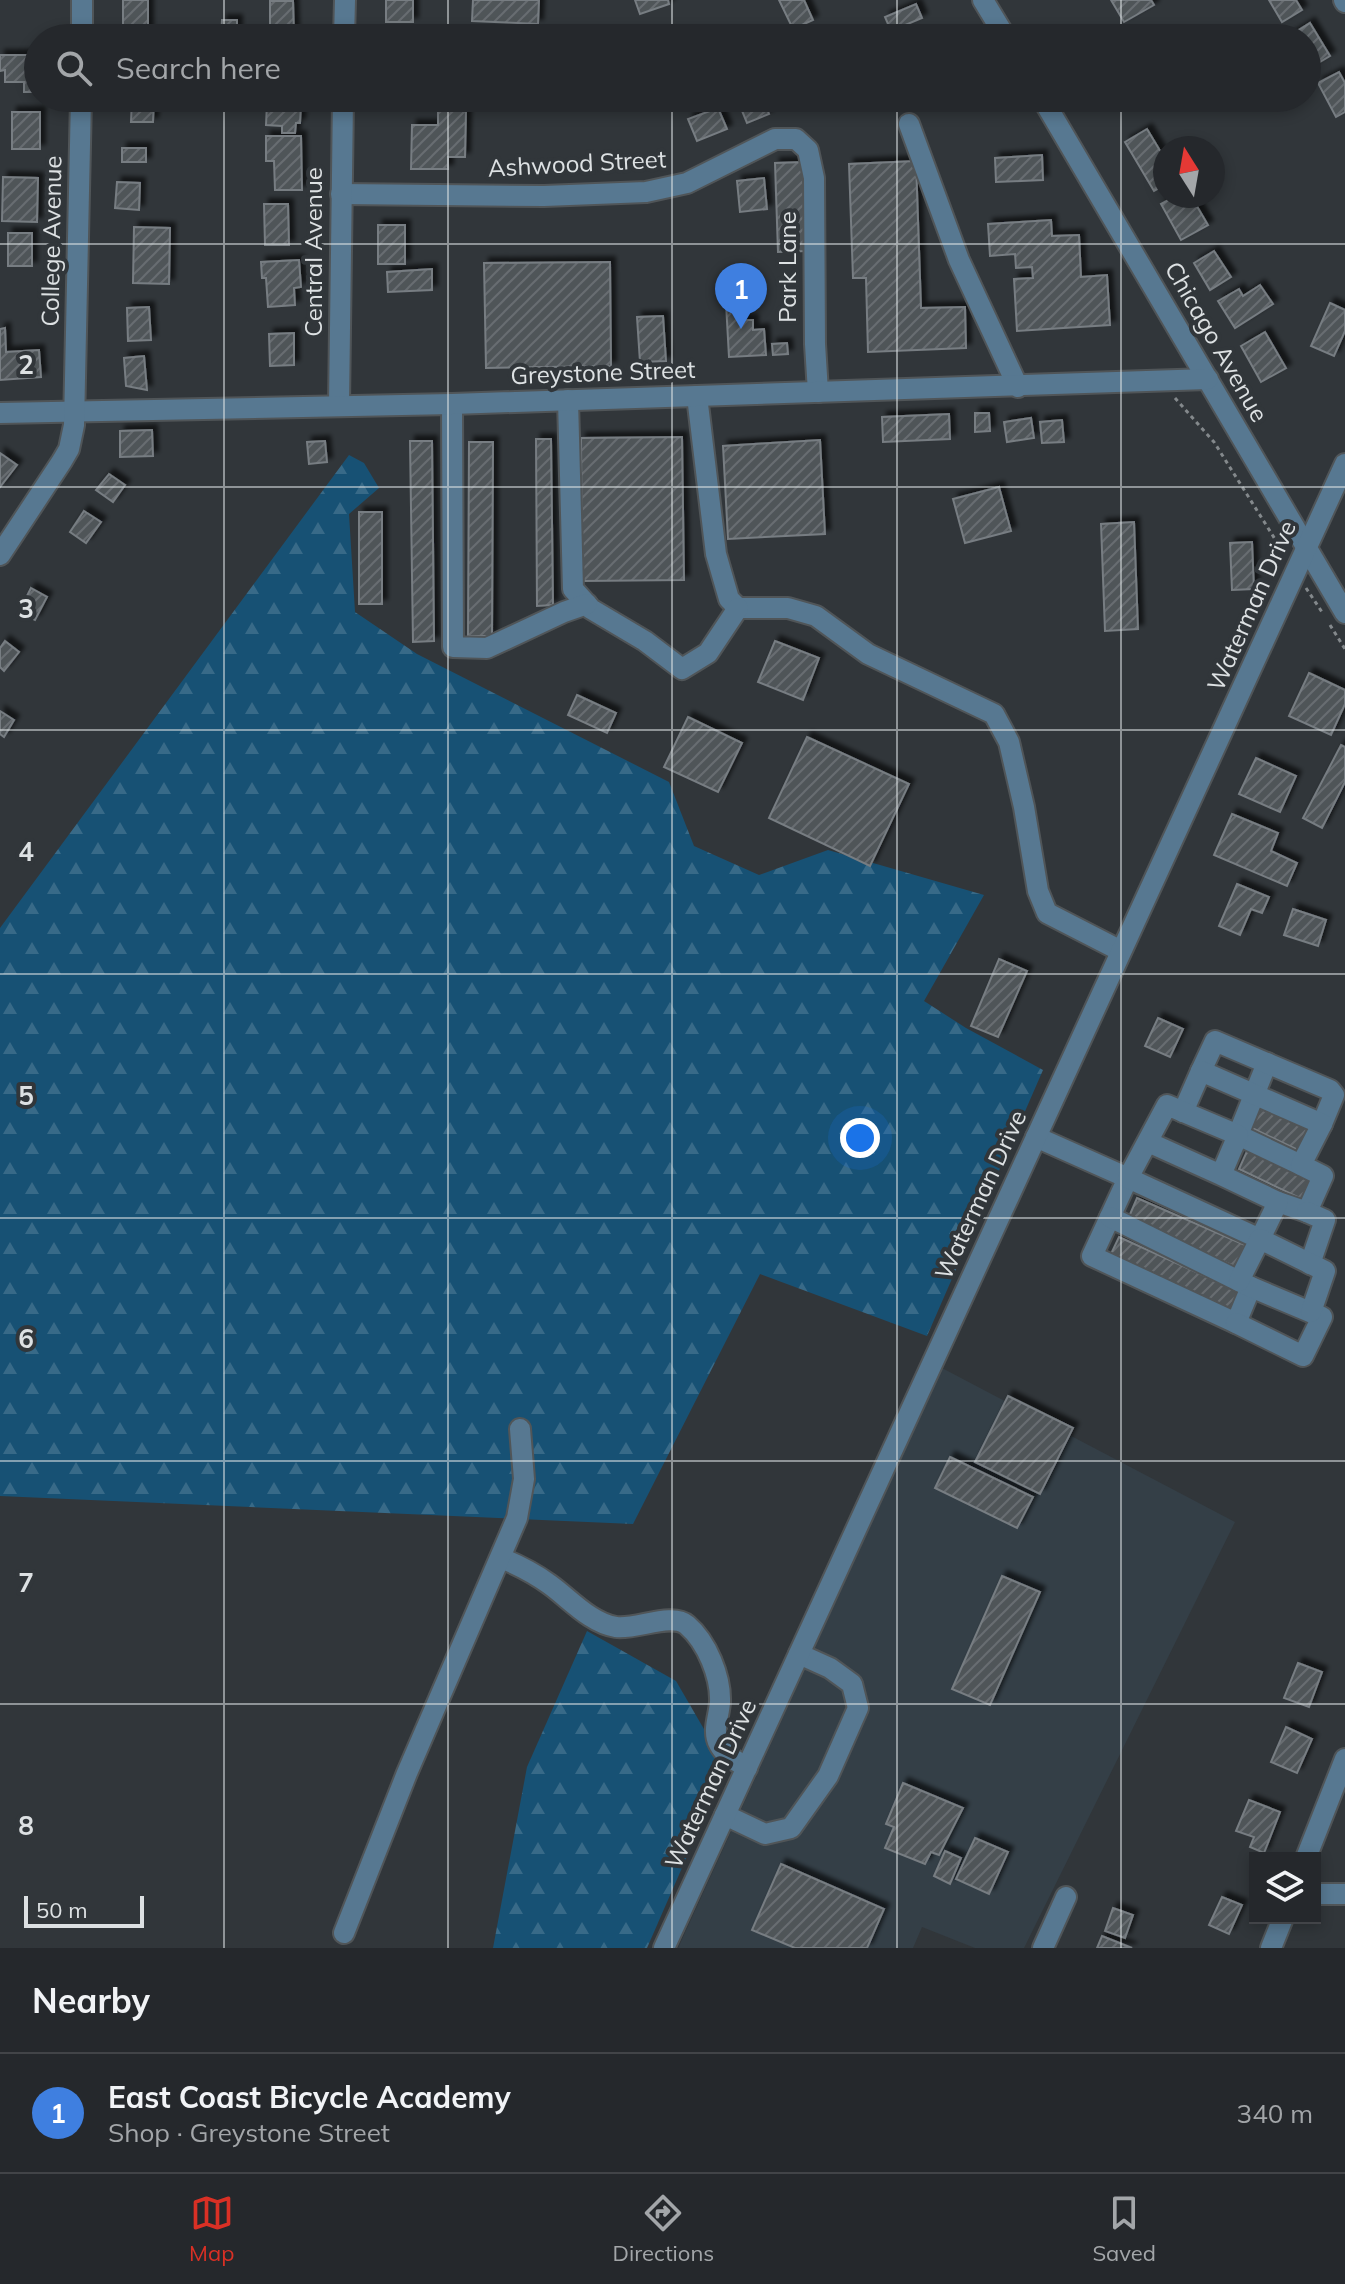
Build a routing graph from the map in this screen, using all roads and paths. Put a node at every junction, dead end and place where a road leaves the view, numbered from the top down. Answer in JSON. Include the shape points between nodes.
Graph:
{"nodes":[{"id":1,"x":82,"y":0,"type":"edge"},
{"id":2,"x":345,"y":0,"type":"edge"},
{"id":3,"x":983,"y":0,"type":"edge"},
{"id":4,"x":82,"y":24,"type":"edge"},
{"id":5,"x":344,"y":24,"type":"edge"},
{"id":6,"x":998,"y":24,"type":"edge"},
{"id":7,"x":81,"y":112,"type":"edge"},
{"id":8,"x":343,"y":112,"type":"edge"},
{"id":9,"x":1050,"y":112,"type":"edge"},
{"id":10,"x":909,"y":124,"type":"dead end"},
{"id":11,"x":804,"y":144,"type":"joint"},
{"id":12,"x":341,"y":194,"type":"junction"},
{"id":13,"x":1208,"y":379,"type":"junction"},
{"id":14,"x":1018,"y":387,"type":"junction"},
{"id":15,"x":818,"y":392,"type":"junction"},
{"id":16,"x":1172,"y":395,"type":"dead end"},
{"id":17,"x":697,"y":396,"type":"junction"},
{"id":18,"x":568,"y":400,"type":"junction"},
{"id":19,"x":452,"y":404,"type":"junction"},
{"id":20,"x":339,"y":405,"type":"junction"},
{"id":21,"x":75,"y":412,"type":"junction"},
{"id":22,"x":0,"y":413,"type":"edge"},
{"id":23,"x":1345,"y":464,"type":"edge"},
{"id":24,"x":1278,"y":546,"type":"dead end"},
{"id":25,"x":1307,"y":548,"type":"junction"},
{"id":26,"x":0,"y":555,"type":"edge"},
{"id":27,"x":587,"y":604,"type":"junction"},
{"id":28,"x":738,"y":608,"type":"junction"},
{"id":29,"x":1338,"y":620,"type":"edge"},
{"id":30,"x":1345,"y":649,"type":"edge"},
{"id":31,"x":1121,"y":951,"type":"junction"},
{"id":32,"x":1267,"y":1063,"type":"junction"},
{"id":33,"x":1201,"y":1071,"type":"junction"},
{"id":34,"x":1255,"y":1094,"type":"junction"},
{"id":35,"x":1183,"y":1112,"type":"junction"},
{"id":36,"x":1322,"y":1124,"type":"junction"},
{"id":37,"x":1238,"y":1135,"type":"junction"},
{"id":38,"x":1036,"y":1137,"type":"junction"},
{"id":39,"x":1148,"y":1142,"type":"junction"},
{"id":40,"x":1301,"y":1165,"type":"junction"},
{"id":41,"x":1221,"y":1175,"type":"junction"},
{"id":42,"x":1128,"y":1178,"type":"junction"},
{"id":43,"x":1278,"y":1202,"type":"junction"},
{"id":44,"x":1307,"y":1212,"type":"junction"},
{"id":45,"x":1110,"y":1217,"type":"junction"},
{"id":46,"x":1260,"y":1239,"type":"junction"},
{"id":47,"x":1310,"y":1264,"type":"junction"},
{"id":48,"x":1245,"y":1284,"type":"junction"},
{"id":49,"x":1311,"y":1312,"type":"junction"},
{"id":50,"x":1236,"y":1323,"type":"junction"},
{"id":51,"x":520,"y":1429,"type":"dead end"},
{"id":52,"x":501,"y":1558,"type":"junction"},
{"id":53,"x":799,"y":1654,"type":"junction"},
{"id":54,"x":1345,"y":1759,"type":"edge"},
{"id":55,"x":747,"y":1768,"type":"junction"},
{"id":56,"x":725,"y":1815,"type":"junction"},
{"id":57,"x":1308,"y":1852,"type":"edge"},
{"id":58,"x":1321,"y":1894,"type":"edge"},
{"id":59,"x":1345,"y":1894,"type":"edge"},
{"id":60,"x":1066,"y":1897,"type":"dead end"},
{"id":61,"x":1281,"y":1924,"type":"edge"},
{"id":62,"x":344,"y":1933,"type":"dead end"},
{"id":63,"x":664,"y":1948,"type":"edge"},
{"id":64,"x":1043,"y":1948,"type":"edge"},
{"id":65,"x":1271,"y":1948,"type":"edge"}],
"edges":[{"from":1,"to":4,"type":"street"},
{"from":2,"to":5,"type":"street"},
{"from":3,"to":6,"type":"street"},
{"from":7,"to":21,"type":"street","name":"College Avenue"},
{"from":8,"to":12,"type":"street","name":"Central Avenue"},
{"from":9,"to":13,"type":"street","name":"Chicago Avenue"},
{"from":10,"to":14,"type":"street","via":[[959,260]]},
{"from":11,"to":12,"type":"street","name":"Ashwood Street","via":[[781,137],[687,183],[646,192]]},
{"from":11,"to":15,"type":"street","name":"Park Lane","via":[[814,178]]},
{"from":12,"to":20,"type":"street","name":"Central Avenue"},
{"from":13,"to":14,"type":"street","name":"Greystone Street"},
{"from":13,"to":25,"type":"street","name":"Chicago Avenue"},
{"from":14,"to":15,"type":"street","name":"Greystone Street"},
{"from":15,"to":17,"type":"street","name":"Greystone Street"},
{"from":16,"to":24,"type":"path","via":[[1214,442]]},
{"from":17,"to":18,"type":"street","name":"Greystone Street"},
{"from":17,"to":28,"type":"street","via":[[716,554],[729,599]]},
{"from":18,"to":19,"type":"street","name":"Greystone Street"},
{"from":18,"to":27,"type":"street","via":[[573,589]]},
{"from":19,"to":20,"type":"street","name":"Greystone Street"},
{"from":19,"to":27,"type":"street","via":[[453,647],[487,648]]},
{"from":20,"to":21,"type":"street","name":"Greystone Street"},
{"from":21,"to":22,"type":"street","name":"Greystone Street"},
{"from":21,"to":26,"type":"street","name":"College Avenue","via":[[67,453]]},
{"from":23,"to":25,"type":"street","name":"Waterman Drive"},
{"from":25,"to":29,"type":"street","name":"Chicago Avenue"},
{"from":25,"to":31,"type":"street","name":"Waterman Drive"},
{"from":27,"to":28,"type":"street","via":[[682,669],[708,653]]},
{"from":28,"to":31,"type":"street","via":[[788,608],[816,616],[868,654],[994,714],[1009,742],[1038,891],[1047,913]]},
{"from":29,"to":30,"type":"path"},
{"from":31,"to":38,"type":"street","name":"Waterman Drive"},
{"from":32,"to":33,"type":"street","via":[[1215,1041]]},
{"from":32,"to":34,"type":"street"},
{"from":32,"to":36,"type":"street","via":[[1330,1090],[1334,1095]]},
{"from":33,"to":34,"type":"street"},
{"from":33,"to":35,"type":"street"},
{"from":34,"to":36,"type":"street"},
{"from":34,"to":37,"type":"street"},
{"from":35,"to":37,"type":"street"},
{"from":35,"to":39,"type":"street","via":[[1167,1105]]},
{"from":36,"to":40,"type":"street"},
{"from":37,"to":40,"type":"street"},
{"from":37,"to":41,"type":"street"},
{"from":38,"to":42,"type":"street"},
{"from":38,"to":53,"type":"street","name":"Waterman Drive"},
{"from":39,"to":41,"type":"street"},
{"from":39,"to":42,"type":"street"},
{"from":40,"to":44,"type":"street","via":[[1323,1176]]},
{"from":41,"to":43,"type":"street"},
{"from":42,"to":45,"type":"street"},
{"from":42,"to":46,"type":"street"},
{"from":43,"to":44,"type":"street"},
{"from":43,"to":46,"type":"street"},
{"from":44,"to":47,"type":"street","via":[[1325,1220]]},
{"from":45,"to":48,"type":"street"},
{"from":45,"to":50,"type":"street","via":[[1092,1256]]},
{"from":46,"to":47,"type":"street"},
{"from":46,"to":48,"type":"street"},
{"from":47,"to":49,"type":"street","via":[[1325,1271]]},
{"from":48,"to":49,"type":"street"},
{"from":48,"to":50,"type":"street"},
{"from":49,"to":50,"type":"street","via":[[1322,1317],[1303,1356]]},
{"from":51,"to":52,"type":"street","via":[[522,1494]]},
{"from":52,"to":55,"type":"street","via":[[612,1626],[673,1619],[685,1623],[717,1677],[717,1741]]},
{"from":52,"to":62,"type":"street"},
{"from":53,"to":55,"type":"street","name":"Waterman Drive"},
{"from":53,"to":56,"type":"street","via":[[852,1684],[858,1708],[828,1776],[791,1828],[765,1834]]},
{"from":54,"to":57,"type":"street"},
{"from":55,"to":56,"type":"street","name":"Waterman Drive"},
{"from":56,"to":63,"type":"street","name":"Waterman Drive"},
{"from":58,"to":59,"type":"street"},
{"from":60,"to":64,"type":"street"},
{"from":61,"to":65,"type":"street"}]}
